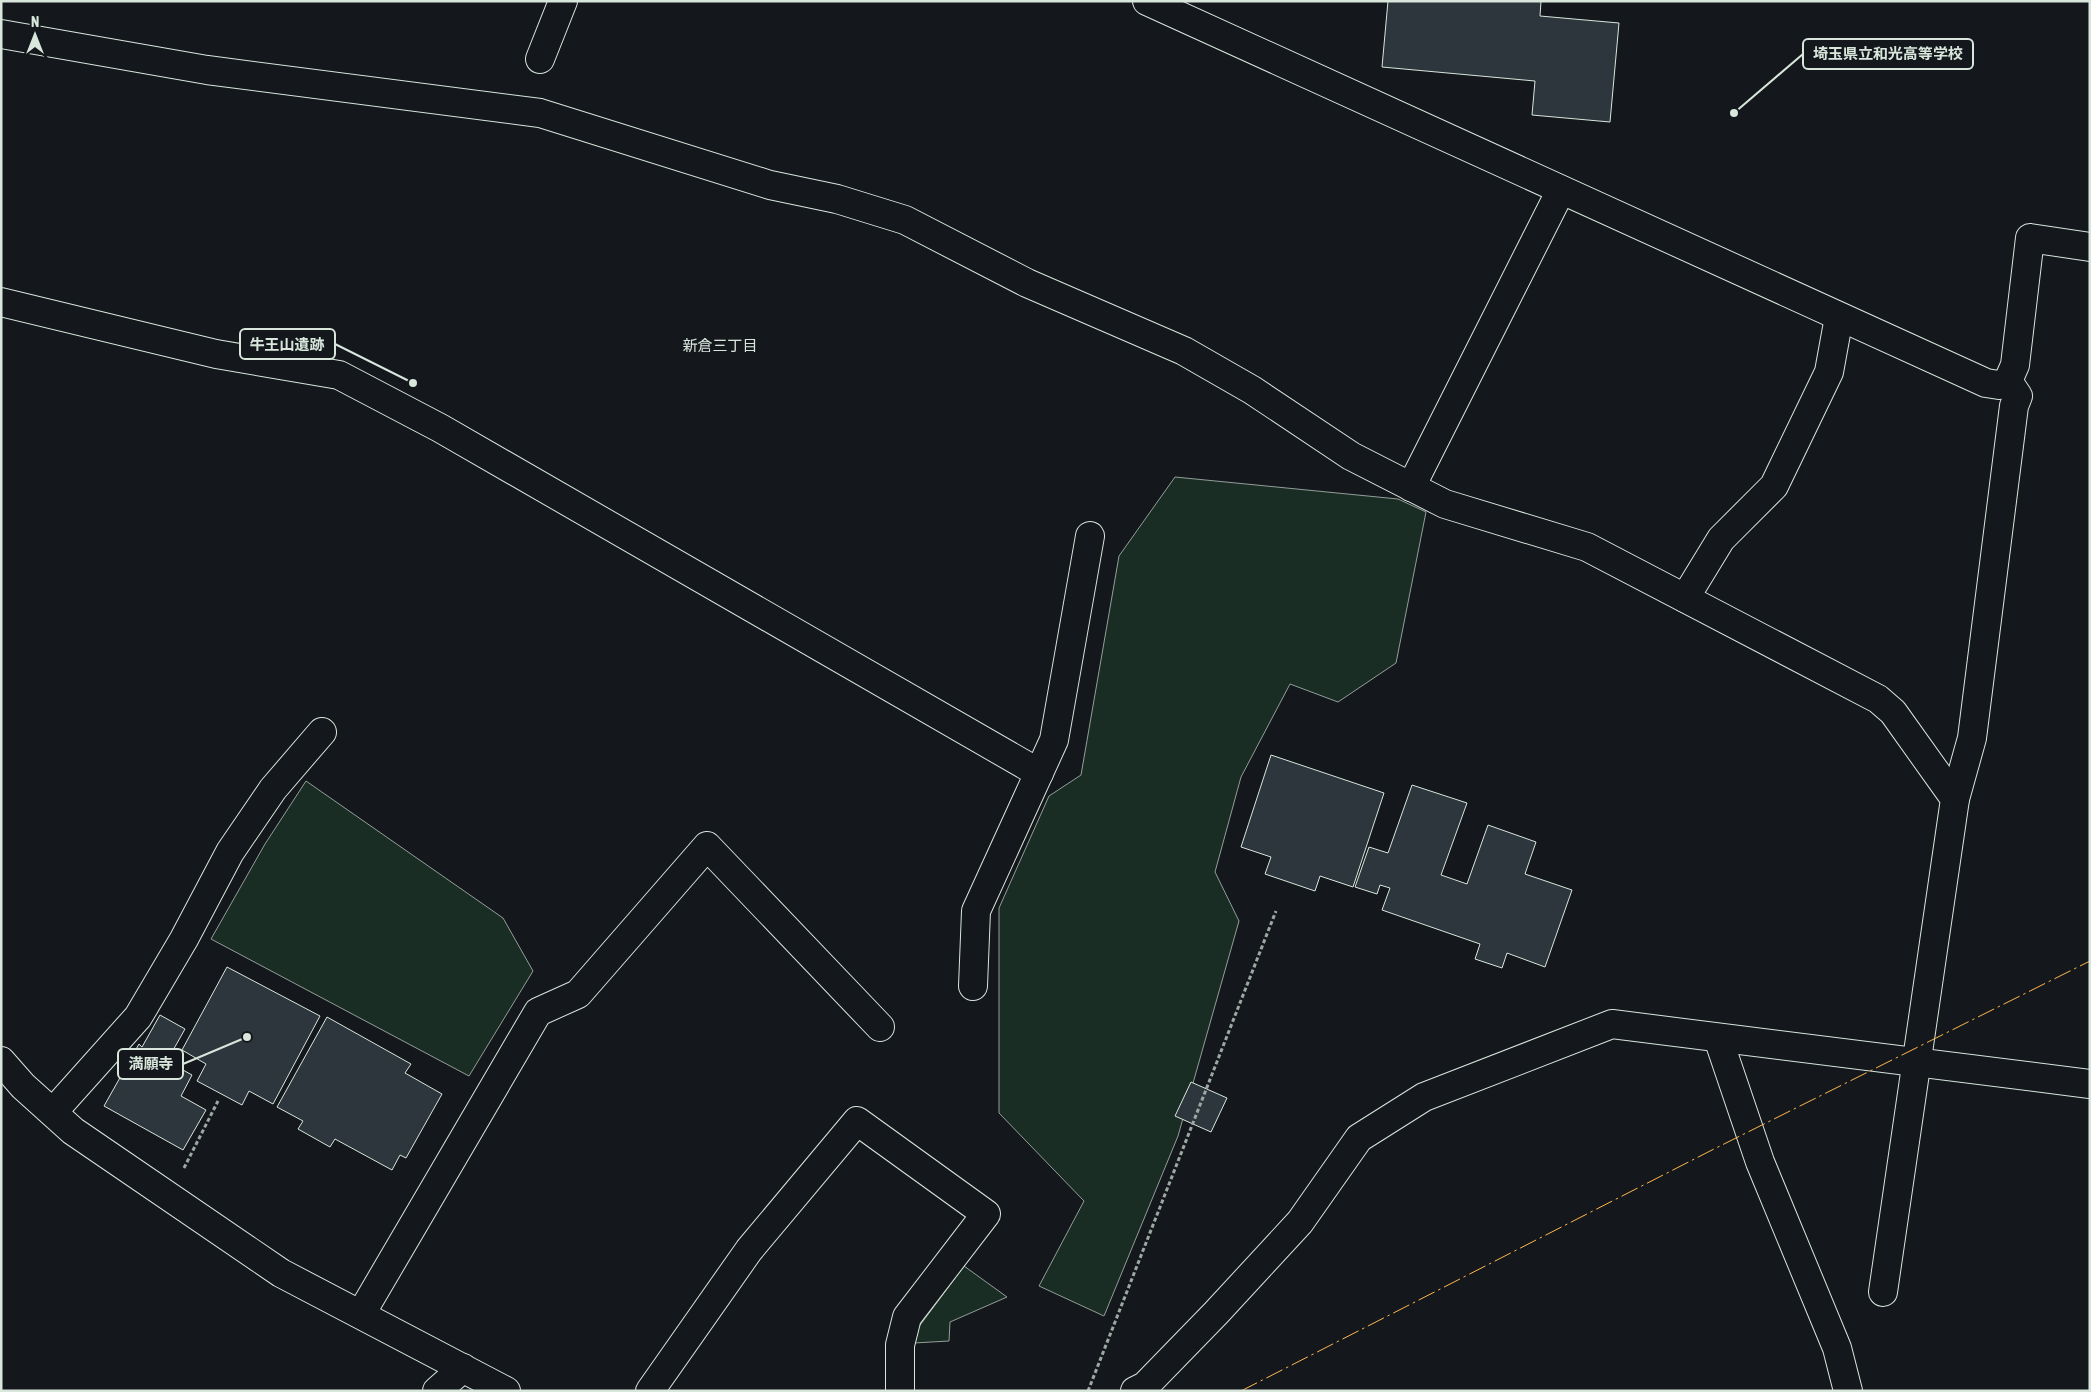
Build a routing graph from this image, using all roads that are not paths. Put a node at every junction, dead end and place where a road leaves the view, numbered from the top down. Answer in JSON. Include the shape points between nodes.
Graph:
{"nodes":[{"id":1,"x":563,"y":1,"type":"edge"},
{"id":2,"x":1147,"y":1,"type":"edge"},
{"id":3,"x":1,"y":34,"type":"edge"},
{"id":4,"x":540,"y":58,"type":"dead end"},
{"id":5,"x":1561,"y":190,"type":"junction"},
{"id":6,"x":2090,"y":248,"type":"edge"},
{"id":7,"x":1,"y":302,"type":"edge"},
{"id":8,"x":1839,"y":317,"type":"junction"},
{"id":9,"x":2008,"y":381,"type":"junction"},
{"id":10,"x":1411,"y":487,"type":"junction"},
{"id":11,"x":1090,"y":536,"type":"dead end"},
{"id":12,"x":1685,"y":598,"type":"junction"},
{"id":13,"x":322,"y":732,"type":"dead end"},
{"id":14,"x":1039,"y":773,"type":"junction"},
{"id":15,"x":1955,"y":800,"type":"junction"},
{"id":16,"x":974,"y":986,"type":"dead end"},
{"id":17,"x":880,"y":1027,"type":"dead end"},
{"id":18,"x":1718,"y":1038,"type":"junction"},
{"id":19,"x":1,"y":1061,"type":"edge"},
{"id":20,"x":1915,"y":1063,"type":"junction"},
{"id":21,"x":2090,"y":1084,"type":"edge"},
{"id":22,"x":53,"y":1112,"type":"junction"},
{"id":23,"x":1883,"y":1292,"type":"dead end"},
{"id":24,"x":361,"y":1314,"type":"junction"},
{"id":25,"x":464,"y":1368,"type":"junction"},
{"id":26,"x":437,"y":1391,"type":"edge"},
{"id":27,"x":506,"y":1391,"type":"edge"},
{"id":28,"x":650,"y":1391,"type":"edge"},
{"id":29,"x":900,"y":1391,"type":"edge"},
{"id":30,"x":1135,"y":1391,"type":"edge"},
{"id":31,"x":1848,"y":1391,"type":"edge"}],
"edges":[{"from":1,"to":4,"type":"street"},
{"from":2,"to":5,"type":"street"},
{"from":3,"to":10,"type":"street","via":[[207,70],[540,113],[770,185],[837,199],[905,220],[1027,283],[1184,351],[1252,390],[1351,456]]},
{"from":5,"to":8,"type":"street"},
{"from":5,"to":10,"type":"street"},
{"from":6,"to":9,"type":"street","via":[[2030,238],[2015,365]]},
{"from":7,"to":14,"type":"street","via":[[216,354],[340,375],[440,428]]},
{"from":8,"to":9,"type":"street","via":[[1986,383],[1998,385]]},
{"from":8,"to":12,"type":"street","via":[[1829,372],[1774,486],[1721,539]]},
{"from":9,"to":15,"type":"street","via":[[2018,396],[2014,406],[1972,738]]},
{"from":10,"to":12,"type":"street","via":[[1445,504],[1587,547]]},
{"from":11,"to":14,"type":"street","via":[[1054,740]]},
{"from":12,"to":15,"type":"street","via":[[1878,700],[1893,712]]},
{"from":13,"to":22,"type":"street","via":[[273,789],[230,852],[138,1017]]},
{"from":14,"to":16,"type":"street","via":[[976,911]]},
{"from":15,"to":20,"type":"street"},
{"from":17,"to":24,"type":"street","via":[[707,846],[578,994],[538,1012]]},
{"from":18,"to":20,"type":"street"},
{"from":18,"to":30,"type":"street","via":[[1612,1024],[1424,1097],[1358,1138],[1300,1222],[1145,1386]]},
{"from":18,"to":31,"type":"street","via":[[1760,1162],[1837,1348]]},
{"from":19,"to":22,"type":"street"},
{"from":20,"to":21,"type":"street"},
{"from":20,"to":23,"type":"street"},
{"from":22,"to":24,"type":"street","via":[[73,1131],[281,1273]]},
{"from":24,"to":25,"type":"street"},
{"from":25,"to":26,"type":"street"},
{"from":25,"to":27,"type":"street"},
{"from":28,"to":29,"type":"street","via":[[749,1250],[857,1120],[986,1214],[907,1317],[900,1345]]}]}
